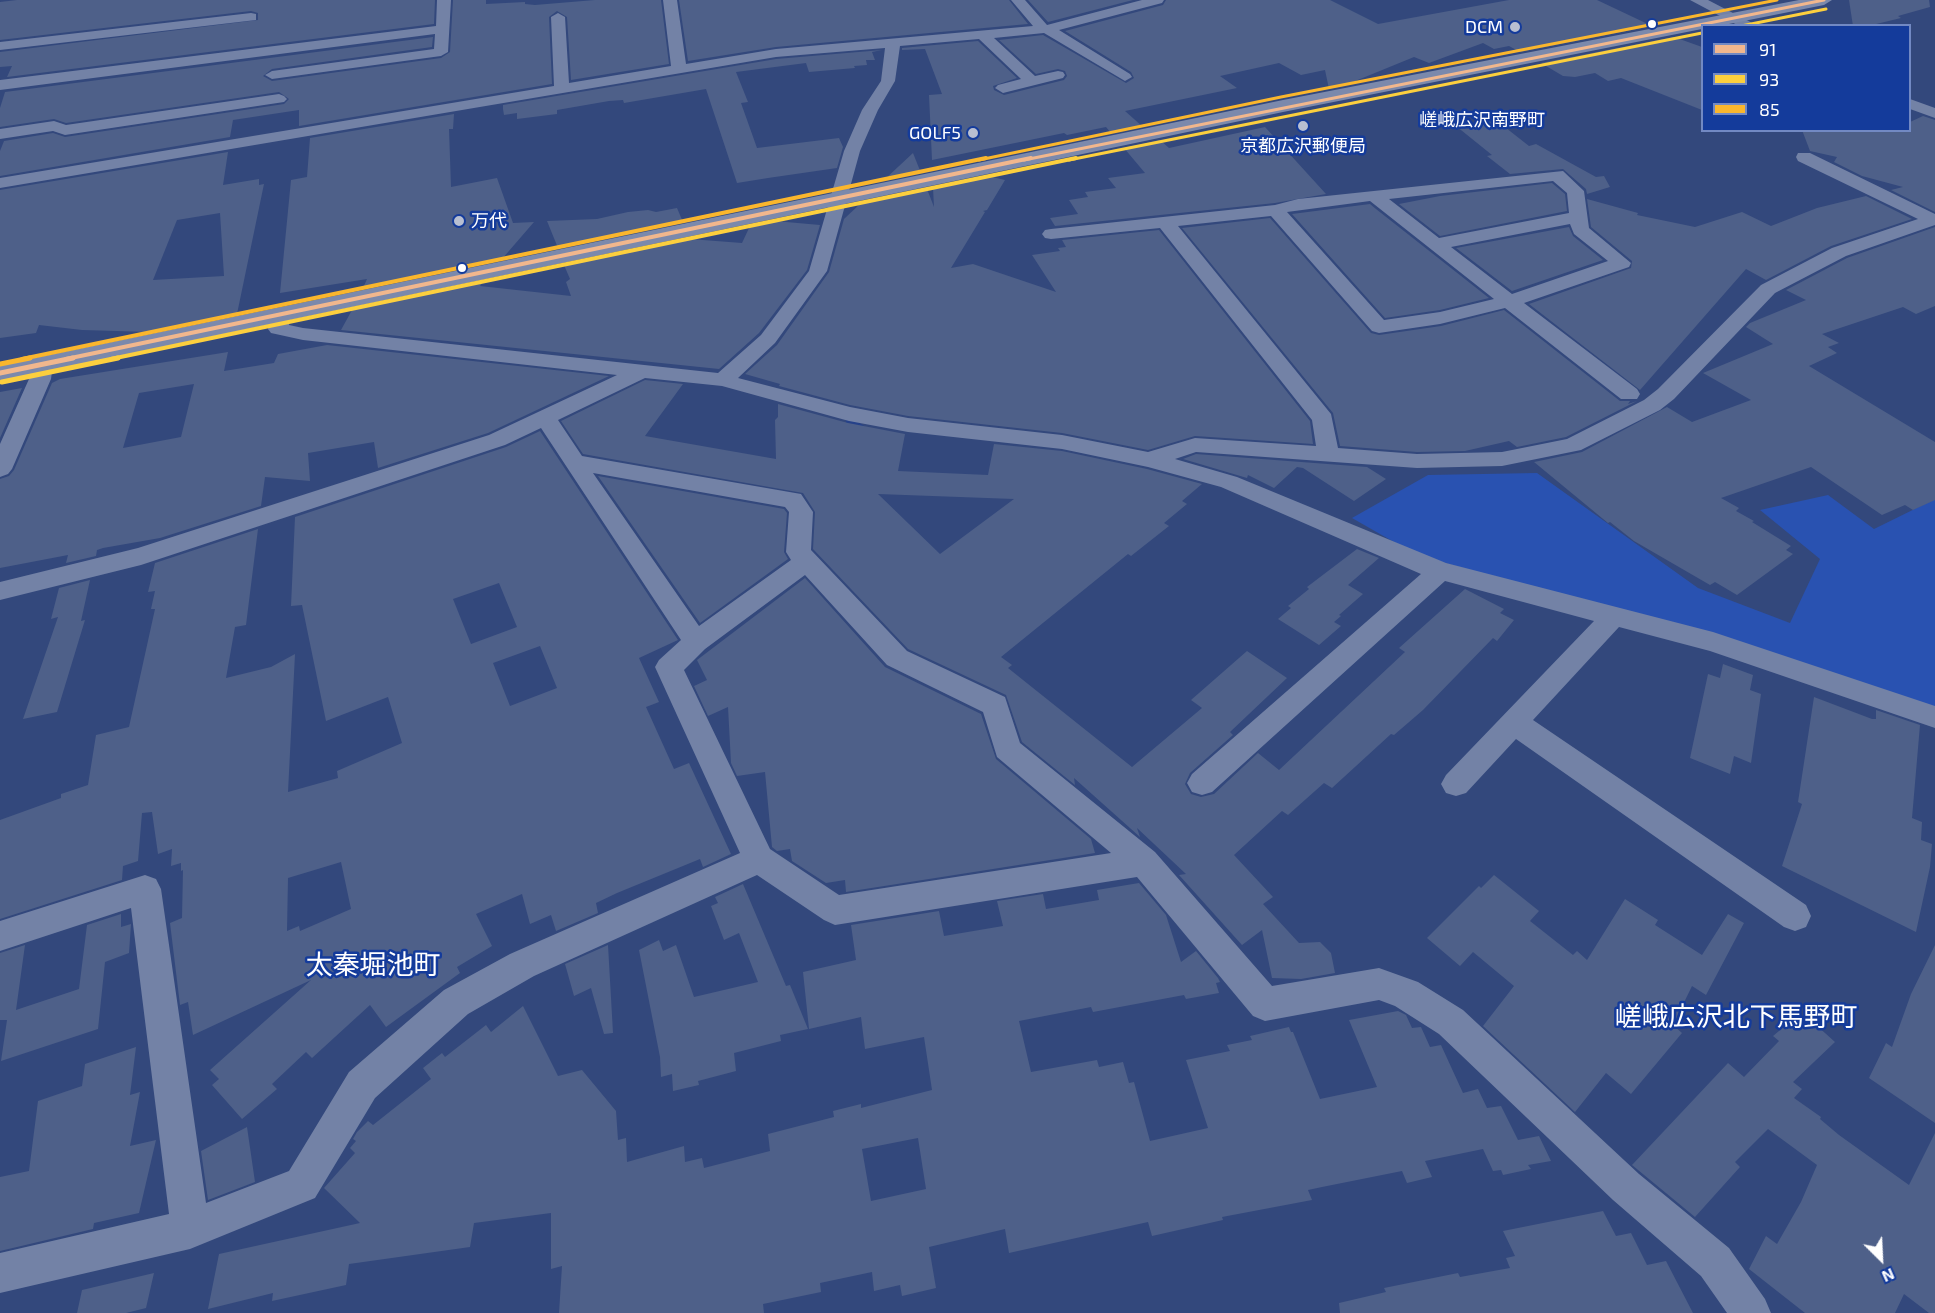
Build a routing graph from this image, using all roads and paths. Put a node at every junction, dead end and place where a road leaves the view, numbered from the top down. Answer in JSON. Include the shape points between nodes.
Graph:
{"nodes":[{"id":1,"x":250,"y":0,"type":"edge"},
{"id":2,"x":444,"y":0,"type":"edge"},
{"id":3,"x":670,"y":0,"type":"edge"},
{"id":4,"x":1018,"y":0,"type":"edge"},
{"id":5,"x":1157,"y":0,"type":"edge"},
{"id":6,"x":1697,"y":0,"type":"edge"},
{"id":7,"x":1824,"y":0,"type":"edge"},
{"id":8,"x":250,"y":17,"type":"junction"},
{"id":9,"x":558,"y":17,"type":"dead end"},
{"id":10,"x":1743,"y":21,"type":"edge"},
{"id":11,"x":1727,"y":24,"type":"edge"},
{"id":12,"x":442,"y":29,"type":"junction"},
{"id":13,"x":1045,"y":29,"type":"junction"},
{"id":14,"x":1701,"y":29,"type":"edge"},
{"id":15,"x":983,"y":35,"type":"junction"},
{"id":16,"x":261,"y":42,"type":"junction"},
{"id":17,"x":893,"y":43,"type":"junction"},
{"id":18,"x":0,"y":46,"type":"edge"},
{"id":19,"x":679,"y":68,"type":"junction"},
{"id":20,"x":272,"y":75,"type":"junction"},
{"id":21,"x":1058,"y":75,"type":"dead end"},
{"id":22,"x":1125,"y":77,"type":"dead end"},
{"id":23,"x":1032,"y":81,"type":"junction"},
{"id":24,"x":0,"y":85,"type":"edge"},
{"id":25,"x":562,"y":88,"type":"junction"},
{"id":26,"x":1003,"y":88,"type":"dead end"},
{"id":27,"x":279,"y":99,"type":"junction"},
{"id":28,"x":1911,"y":104,"type":"edge"},
{"id":29,"x":1935,"y":113,"type":"edge"},
{"id":30,"x":0,"y":134,"type":"edge"},
{"id":31,"x":290,"y":134,"type":"junction"},
{"id":32,"x":1804,"y":157,"type":"dead end"},
{"id":33,"x":0,"y":183,"type":"edge"},
{"id":34,"x":838,"y":197,"type":"junction"},
{"id":35,"x":1375,"y":197,"type":"junction"},
{"id":36,"x":1275,"y":210,"type":"junction"},
{"id":37,"x":1577,"y":217,"type":"junction"},
{"id":38,"x":1934,"y":220,"type":"edge"},
{"id":39,"x":1164,"y":222,"type":"junction"},
{"id":40,"x":1051,"y":234,"type":"dead end"},
{"id":41,"x":1436,"y":244,"type":"junction"},
{"id":42,"x":1509,"y":301,"type":"junction"},
{"id":43,"x":281,"y":314,"type":"junction"},
{"id":44,"x":43,"y":364,"type":"junction"},
{"id":45,"x":642,"y":371,"type":"junction"},
{"id":46,"x":0,"y":372,"type":"edge"},
{"id":47,"x":723,"y":380,"type":"junction"},
{"id":48,"x":1629,"y":394,"type":"dead end"},
{"id":49,"x":546,"y":419,"type":"junction"},
{"id":50,"x":1328,"y":455,"type":"junction"},
{"id":51,"x":1149,"y":460,"type":"junction"},
{"id":52,"x":574,"y":462,"type":"junction"},
{"id":53,"x":0,"y":470,"type":"edge"},
{"id":54,"x":808,"y":560,"type":"junction"},
{"id":55,"x":1440,"y":571,"type":"junction"},
{"id":56,"x":0,"y":591,"type":"edge"},
{"id":57,"x":1613,"y":617,"type":"junction"},
{"id":58,"x":696,"y":642,"type":"junction"},
{"id":59,"x":1935,"y":717,"type":"edge"},
{"id":60,"x":1514,"y":722,"type":"junction"},
{"id":61,"x":1202,"y":783,"type":"dead end"},
{"id":62,"x":1456,"y":784,"type":"dead end"},
{"id":63,"x":759,"y":859,"type":"junction"},
{"id":64,"x":1144,"y":862,"type":"junction"},
{"id":65,"x":1795,"y":916,"type":"dead end"},
{"id":66,"x":0,"y":936,"type":"edge"},
{"id":67,"x":190,"y":1229,"type":"junction"},
{"id":68,"x":0,"y":1273,"type":"edge"},
{"id":69,"x":1751,"y":1313,"type":"edge"}],
"edges":[{"from":1,"to":8,"type":"street"},
{"from":2,"to":12,"type":"street"},
{"from":3,"to":19,"type":"street"},
{"from":4,"to":13,"type":"street"},
{"from":5,"to":13,"type":"street"},
{"from":6,"to":10,"type":"street"},
{"from":7,"to":10,"type":"main road"},
{"from":8,"to":16,"type":"street"},
{"from":8,"to":18,"type":"street"},
{"from":9,"to":25,"type":"street"},
{"from":10,"to":11,"type":"main road"},
{"from":12,"to":16,"type":"street"},
{"from":12,"to":20,"type":"street","via":[[441,52]]},
{"from":13,"to":15,"type":"street"},
{"from":13,"to":22,"type":"street"},
{"from":14,"to":34,"type":"main road","via":[[1283,106]]},
{"from":15,"to":17,"type":"street"},
{"from":15,"to":23,"type":"street"},
{"from":16,"to":20,"type":"street"},
{"from":16,"to":24,"type":"street"},
{"from":17,"to":19,"type":"street","via":[[776,53]]},
{"from":17,"to":34,"type":"street","via":[[888,81],[865,120]]},
{"from":19,"to":25,"type":"street"},
{"from":20,"to":27,"type":"street"},
{"from":21,"to":23,"type":"street"},
{"from":23,"to":26,"type":"street"},
{"from":25,"to":31,"type":"street"},
{"from":27,"to":30,"type":"street","via":[[65,130],[54,126]]},
{"from":27,"to":31,"type":"street"},
{"from":28,"to":29,"type":"street"},
{"from":31,"to":33,"type":"street"},
{"from":32,"to":38,"type":"street"},
{"from":34,"to":43,"type":"main road"},
{"from":34,"to":47,"type":"street","via":[[818,271],[768,339]]},
{"from":35,"to":36,"type":"street"},
{"from":35,"to":37,"type":"street","via":[[1557,175],[1575,190]]},
{"from":35,"to":41,"type":"street"},
{"from":36,"to":39,"type":"street"},
{"from":36,"to":42,"type":"street","via":[[1379,327],[1440,318]]},
{"from":37,"to":41,"type":"street"},
{"from":37,"to":42,"type":"street","via":[[1580,230],[1622,263]]},
{"from":38,"to":50,"type":"street","via":[[1839,252],[1768,289],[1666,394],[1573,445],[1502,459],[1417,462]]},
{"from":39,"to":40,"type":"street"},
{"from":39,"to":50,"type":"street","via":[[1323,419]]},
{"from":41,"to":42,"type":"street"},
{"from":42,"to":48,"type":"street"},
{"from":43,"to":44,"type":"main road"},
{"from":43,"to":45,"type":"street","via":[[279,329],[303,334]]},
{"from":44,"to":46,"type":"main road"},
{"from":44,"to":53,"type":"street"},
{"from":45,"to":47,"type":"street"},
{"from":45,"to":49,"type":"street"},
{"from":47,"to":51,"type":"street","via":[[849,414],[908,425],[1062,442]]},
{"from":49,"to":52,"type":"street"},
{"from":49,"to":56,"type":"street","via":[[496,440],[141,556]]},
{"from":50,"to":51,"type":"street","via":[[1195,446]]},
{"from":51,"to":55,"type":"street","via":[[1229,482]]},
{"from":52,"to":54,"type":"street","via":[[793,500],[801,512],[798,552]]},
{"from":52,"to":58,"type":"street"},
{"from":54,"to":58,"type":"street"},
{"from":54,"to":64,"type":"street","via":[[897,658],[995,705],[1007,749]]},
{"from":55,"to":57,"type":"street"},
{"from":55,"to":61,"type":"street"},
{"from":57,"to":59,"type":"street","via":[[1713,642]]},
{"from":57,"to":60,"type":"street"},
{"from":58,"to":63,"type":"street","via":[[669,667]]},
{"from":60,"to":62,"type":"street"},
{"from":60,"to":65,"type":"street"},
{"from":63,"to":64,"type":"street","via":[[835,910]]},
{"from":63,"to":67,"type":"street","via":[[522,965],[456,1002],[362,1085],[302,1185]]},
{"from":64,"to":69,"type":"street","via":[[1265,1004],[1379,984],[1406,994],[1451,1022],[1626,1187],[1715,1262]]},
{"from":66,"to":67,"type":"street","via":[[145,889]]},
{"from":67,"to":68,"type":"street"}]}
